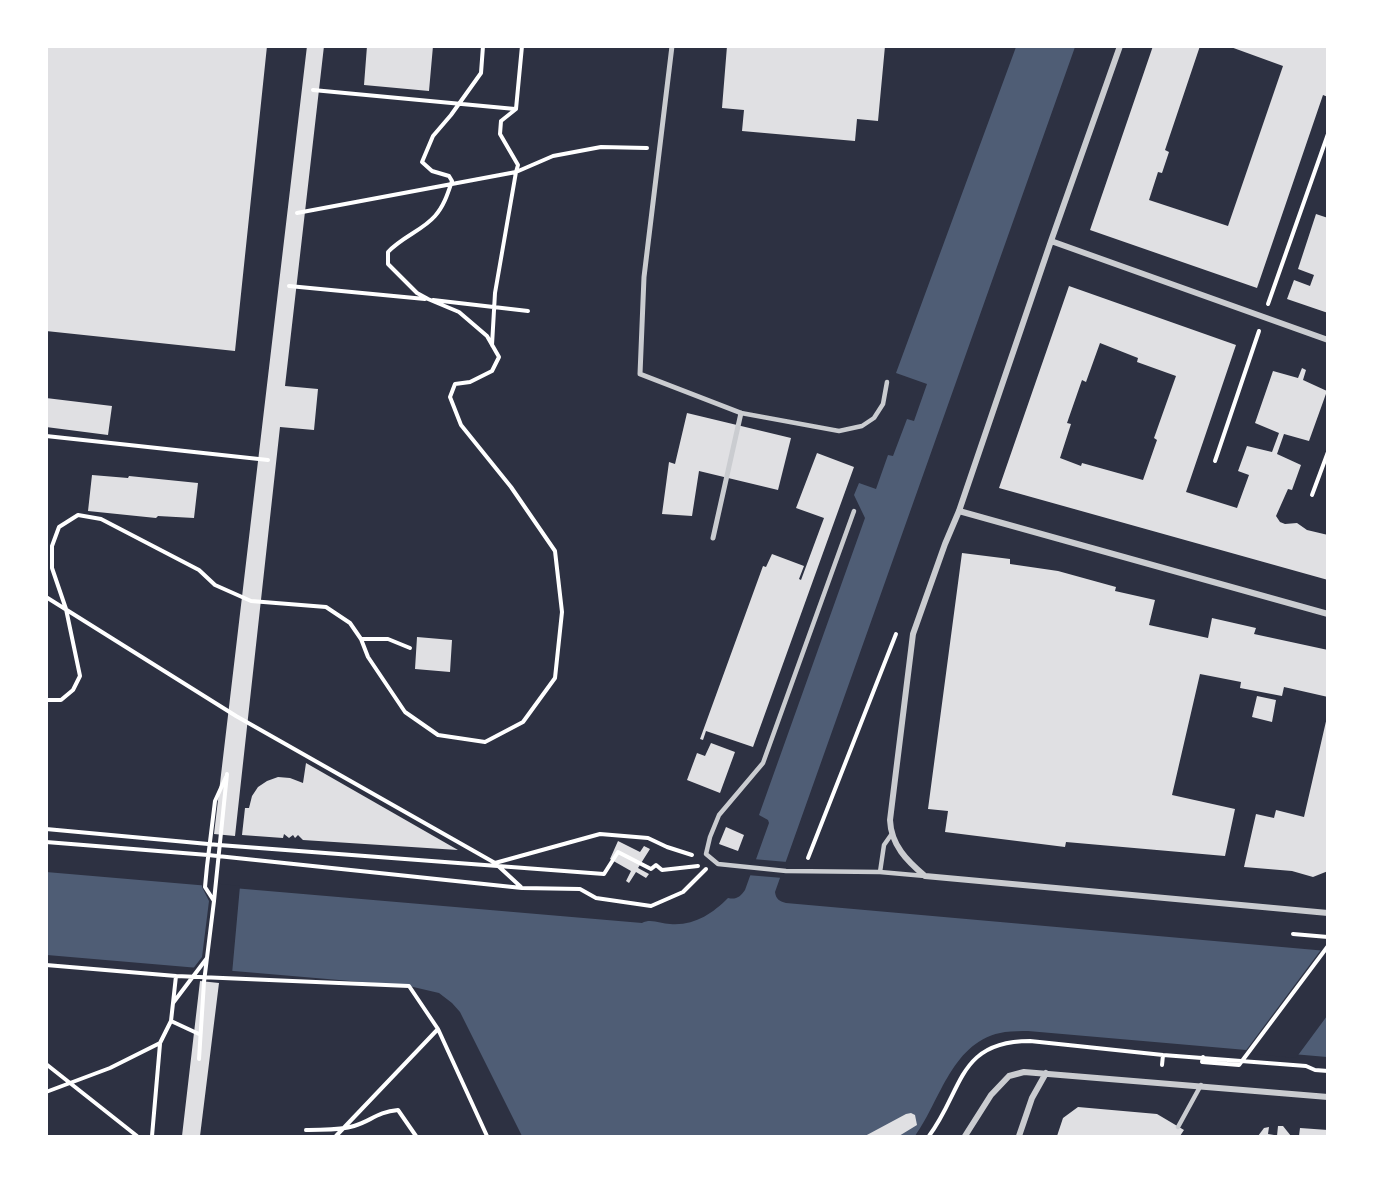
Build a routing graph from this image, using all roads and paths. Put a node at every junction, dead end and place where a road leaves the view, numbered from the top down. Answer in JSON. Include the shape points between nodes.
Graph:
{"nodes":[{"id":1,"x":483,"y":46,"type":"edge"},
{"id":2,"x":522,"y":46,"type":"edge"},
{"id":3,"x":672,"y":46,"type":"edge"},
{"id":4,"x":1119,"y":46,"type":"edge"},
{"id":5,"x":313,"y":90,"type":"dead end"},
{"id":6,"x":459,"y":105,"type":"junction"},
{"id":7,"x":516,"y":110,"type":"junction"},
{"id":8,"x":1328,"y":134,"type":"edge"},
{"id":9,"x":660,"y":149,"type":"junction"},
{"id":10,"x":516,"y":172,"type":"junction"},
{"id":11,"x":297,"y":213,"type":"dead end"},
{"id":12,"x":1051,"y":241,"type":"junction"},
{"id":13,"x":289,"y":286,"type":"dead end"},
{"id":14,"x":428,"y":299,"type":"junction"},
{"id":15,"x":494,"y":307,"type":"junction"},
{"id":16,"x":528,"y":311,"type":"dead end"},
{"id":17,"x":1264,"y":317,"type":"junction"},
{"id":18,"x":1328,"y":340,"type":"edge"},
{"id":19,"x":492,"y":346,"type":"junction"},
{"id":20,"x":887,"y":382,"type":"dead end"},
{"id":21,"x":741,"y":413,"type":"junction"},
{"id":22,"x":46,"y":436,"type":"edge"},
{"id":23,"x":1328,"y":452,"type":"edge"},
{"id":24,"x":268,"y":460,"type":"dead end"},
{"id":25,"x":1215,"y":461,"type":"dead end"},
{"id":26,"x":1312,"y":495,"type":"dead end"},
{"id":27,"x":854,"y":511,"type":"dead end"},
{"id":28,"x":959,"y":511,"type":"junction"},
{"id":29,"x":712,"y":538,"type":"dead end"},
{"id":30,"x":46,"y":597,"type":"edge"},
{"id":31,"x":66,"y":609,"type":"junction"},
{"id":32,"x":1328,"y":614,"type":"edge"},
{"id":33,"x":899,"y":626,"type":"dead end"},
{"id":34,"x":361,"y":639,"type":"junction"},
{"id":35,"x":410,"y":648,"type":"dead end"},
{"id":36,"x":46,"y":700,"type":"edge"},
{"id":37,"x":46,"y":830,"type":"edge"},
{"id":38,"x":891,"y":834,"type":"junction"},
{"id":39,"x":46,"y":842,"type":"edge"},
{"id":40,"x":219,"y":845,"type":"junction"},
{"id":41,"x":667,"y":847,"type":"dead end"},
{"id":42,"x":208,"y":855,"type":"junction"},
{"id":43,"x":495,"y":863,"type":"junction"},
{"id":44,"x":718,"y":864,"type":"junction"},
{"id":45,"x":803,"y":870,"type":"junction"},
{"id":46,"x":880,"y":872,"type":"junction"},
{"id":47,"x":925,"y":876,"type":"junction"},
{"id":48,"x":522,"y":888,"type":"junction"},
{"id":49,"x":214,"y":901,"type":"junction"},
{"id":50,"x":1328,"y":913,"type":"edge"},
{"id":51,"x":1293,"y":934,"type":"dead end"},
{"id":52,"x":1328,"y":937,"type":"edge"},
{"id":53,"x":1328,"y":946,"type":"edge"},
{"id":54,"x":207,"y":958,"type":"junction"},
{"id":55,"x":46,"y":964,"type":"edge"},
{"id":56,"x":176,"y":976,"type":"junction"},
{"id":57,"x":172,"y":1005,"type":"junction"},
{"id":58,"x":171,"y":1021,"type":"junction"},
{"id":59,"x":438,"y":1029,"type":"junction"},
{"id":60,"x":199,"y":1034,"type":"junction"},
{"id":61,"x":160,"y":1043,"type":"junction"},
{"id":62,"x":1163,"y":1055,"type":"dead end"},
{"id":63,"x":1203,"y":1057,"type":"dead end"},
{"id":64,"x":199,"y":1059,"type":"dead end"},
{"id":65,"x":46,"y":1064,"type":"edge"},
{"id":66,"x":1162,"y":1065,"type":"dead end"},
{"id":67,"x":1046,"y":1073,"type":"junction"},
{"id":68,"x":1201,"y":1085,"type":"junction"},
{"id":69,"x":46,"y":1092,"type":"edge"},
{"id":70,"x":1328,"y":1097,"type":"edge"},
{"id":71,"x":1178,"y":1127,"type":"dead end"},
{"id":72,"x":343,"y":1129,"type":"junction"},
{"id":73,"x":306,"y":1130,"type":"dead end"},
{"id":74,"x":137,"y":1137,"type":"edge"},
{"id":75,"x":152,"y":1137,"type":"edge"},
{"id":76,"x":336,"y":1137,"type":"edge"},
{"id":77,"x":416,"y":1137,"type":"edge"},
{"id":78,"x":487,"y":1137,"type":"edge"},
{"id":79,"x":965,"y":1137,"type":"edge"},
{"id":80,"x":1019,"y":1137,"type":"edge"}],
"edges":[{"from":1,"to":6,"type":"path","via":[[481,73]]},
{"from":2,"to":7,"type":"path"},
{"from":3,"to":9,"type":"street"},
{"from":4,"to":12,"type":"street"},
{"from":5,"to":6,"type":"path"},
{"from":6,"to":7,"type":"path"},
{"from":6,"to":14,"type":"path","via":[[433,136],[422,162],[432,171],[449,176],[452,181],[446,200],[435,217],[388,252],[388,264]]},
{"from":7,"to":10,"type":"path","via":[[501,122],[500,134],[518,165]]},
{"from":8,"to":17,"type":"path"},
{"from":9,"to":10,"type":"path","via":[[601,147],[552,156]]},
{"from":9,"to":21,"type":"street","via":[[644,277],[640,374]]},
{"from":10,"to":11,"type":"path"},
{"from":10,"to":15,"type":"path"},
{"from":12,"to":17,"type":"street"},
{"from":12,"to":28,"type":"street"},
{"from":13,"to":14,"type":"path"},
{"from":14,"to":15,"type":"path"},
{"from":14,"to":19,"type":"path","via":[[459,312],[487,336]]},
{"from":15,"to":16,"type":"path"},
{"from":15,"to":19,"type":"path"},
{"from":17,"to":18,"type":"street"},
{"from":17,"to":25,"type":"path"},
{"from":19,"to":34,"type":"path","via":[[499,357],[492,370],[470,382],[455,384],[450,397],[461,425],[512,487],[555,551],[562,612],[555,678],[523,722],[485,742],[438,735],[405,712],[368,657]]},
{"from":20,"to":21,"type":"lane","via":[[883,404],[874,418],[862,426],[839,431]]},
{"from":21,"to":29,"type":"street"},
{"from":22,"to":24,"type":"path"},
{"from":23,"to":26,"type":"path"},
{"from":27,"to":44,"type":"lane","via":[[763,763],[719,815],[710,837],[706,854]]},
{"from":28,"to":32,"type":"street"},
{"from":28,"to":38,"type":"street","via":[[913,634]]},
{"from":30,"to":31,"type":"path"},
{"from":31,"to":34,"type":"path","via":[[52,568],[52,546],[60,527],[78,515],[101,519],[199,570],[215,585],[251,601],[326,607],[350,622]]},
{"from":31,"to":36,"type":"path","via":[[80,676],[73,690],[61,700]]},
{"from":31,"to":43,"type":"path","via":[[236,716]]},
{"from":33,"to":45,"type":"path"},
{"from":34,"to":35,"type":"path","via":[[388,639]]},
{"from":37,"to":40,"type":"path"},
{"from":38,"to":46,"type":"lane","via":[[884,845]]},
{"from":38,"to":47,"type":"street","via":[[904,856]]},
{"from":39,"to":42,"type":"path"},
{"from":40,"to":42,"type":"path","via":[[227,774],[215,801]]},
{"from":40,"to":44,"type":"path","via":[[604,874],[618,852],[651,869],[656,865],[662,870]]},
{"from":40,"to":49,"type":"path"},
{"from":41,"to":43,"type":"path","via":[[648,838],[600,834]]},
{"from":42,"to":48,"type":"path"},
{"from":42,"to":49,"type":"path","via":[[205,887]]},
{"from":43,"to":48,"type":"path"},
{"from":44,"to":45,"type":"lane"},
{"from":44,"to":48,"type":"path","via":[[706,868],[683,892],[651,906],[596,898],[580,890]]},
{"from":45,"to":46,"type":"lane"},
{"from":46,"to":47,"type":"lane"},
{"from":47,"to":50,"type":"street"},
{"from":49,"to":54,"type":"path"},
{"from":51,"to":52,"type":"path"},
{"from":53,"to":63,"type":"path","via":[[1239,1065],[1202,1062]]},
{"from":54,"to":57,"type":"path"},
{"from":54,"to":60,"type":"path"},
{"from":55,"to":56,"type":"path"},
{"from":56,"to":57,"type":"path"},
{"from":56,"to":59,"type":"path","via":[[409,986]]},
{"from":57,"to":58,"type":"path"},
{"from":58,"to":60,"type":"path"},
{"from":58,"to":61,"type":"path"},
{"from":59,"to":72,"type":"path"},
{"from":59,"to":78,"type":"path"},
{"from":60,"to":64,"type":"path"},
{"from":61,"to":69,"type":"path","via":[[110,1068]]},
{"from":61,"to":75,"type":"path"},
{"from":62,"to":66,"type":"path"},
{"from":65,"to":74,"type":"path"},
{"from":67,"to":68,"type":"street"},
{"from":67,"to":79,"type":"street","via":[[1009,1076],[991,1095]]},
{"from":67,"to":80,"type":"street","via":[[1032,1098]]},
{"from":68,"to":70,"type":"street"},
{"from":68,"to":71,"type":"lane"},
{"from":72,"to":73,"type":"path"},
{"from":72,"to":76,"type":"path"},
{"from":72,"to":77,"type":"path","via":[[382,1112],[398,1110]]}]}
